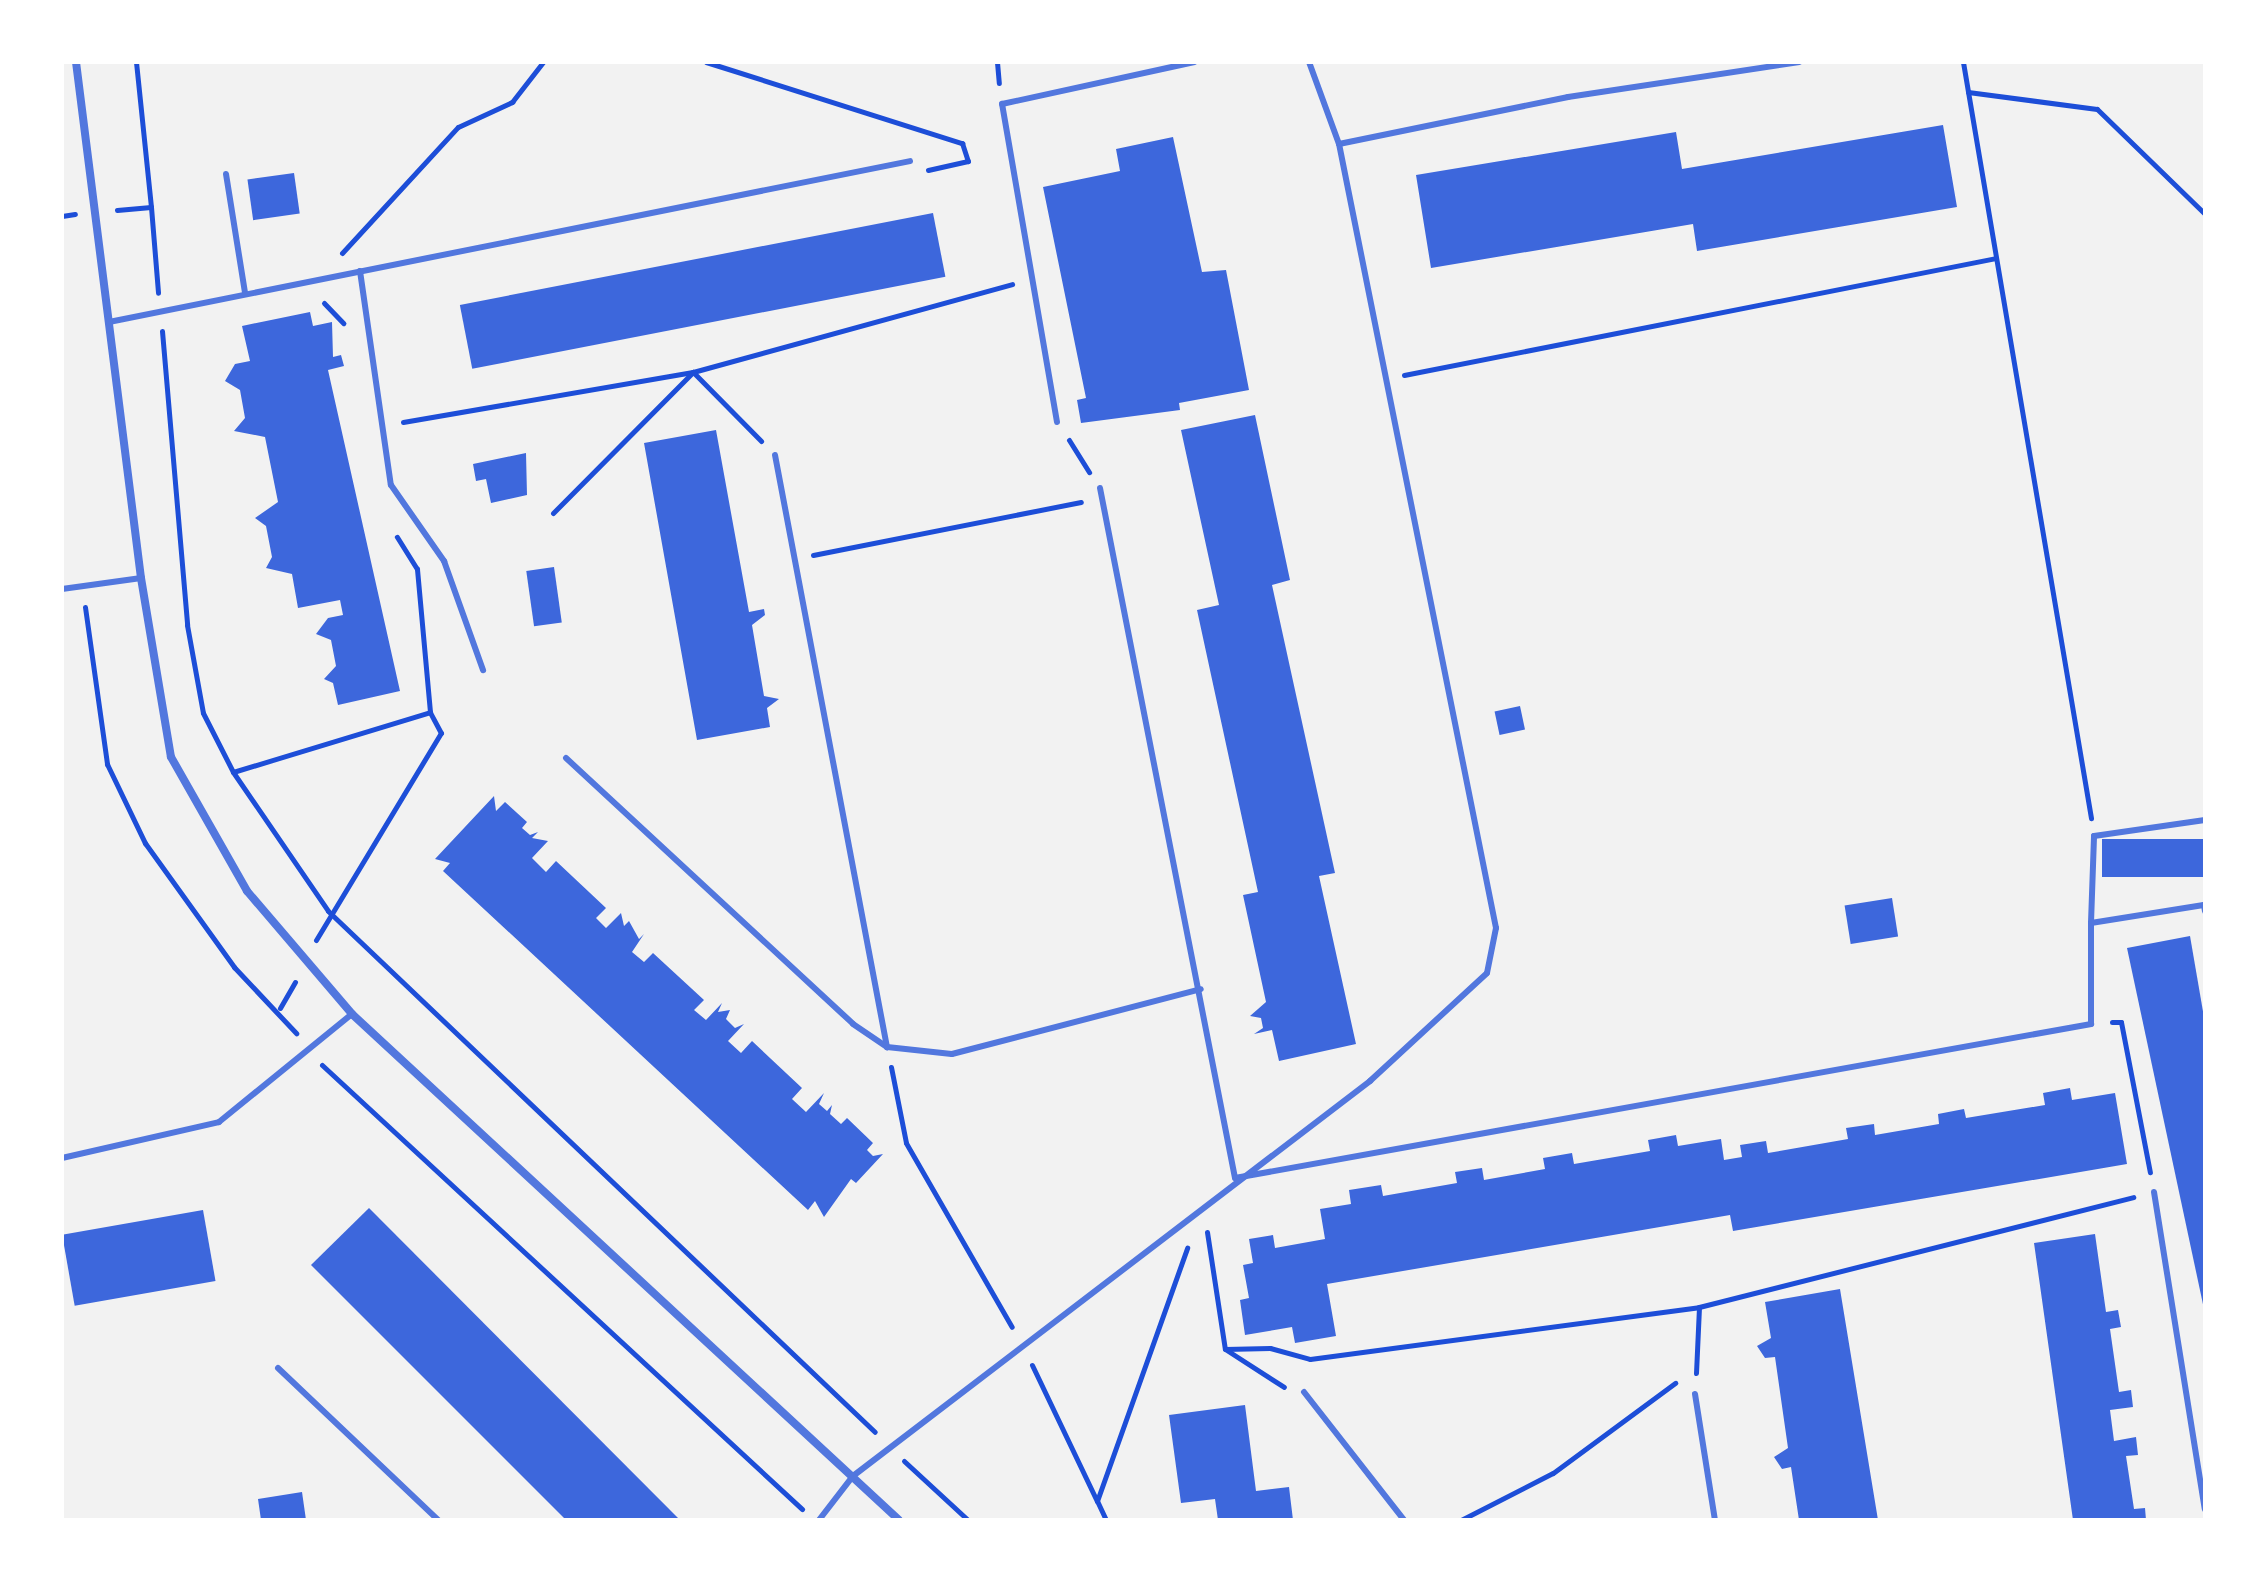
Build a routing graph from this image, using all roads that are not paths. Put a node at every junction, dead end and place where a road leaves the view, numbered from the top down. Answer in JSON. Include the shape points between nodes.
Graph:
{"nodes":[{"id":1,"x":76,"y":62,"type":"edge"},
{"id":2,"x":1194,"y":62,"type":"edge"},
{"id":3,"x":1309,"y":62,"type":"edge"},
{"id":4,"x":1799,"y":62,"type":"edge"},
{"id":5,"x":1339,"y":144,"type":"junction"},
{"id":6,"x":910,"y":161,"type":"dead end"},
{"id":7,"x":226,"y":174,"type":"dead end"},
{"id":8,"x":360,"y":271,"type":"junction"},
{"id":9,"x":245,"y":292,"type":"junction"},
{"id":10,"x":109,"y":322,"type":"junction"},
{"id":11,"x":1057,"y":422,"type":"road end"},
{"id":12,"x":775,"y":455,"type":"road end"},
{"id":13,"x":1100,"y":488,"type":"road end"},
{"id":14,"x":141,"y":578,"type":"junction"},
{"id":15,"x":62,"y":589,"type":"edge"},
{"id":16,"x":483,"y":670,"type":"dead end"},
{"id":17,"x":566,"y":758,"type":"dead end"},
{"id":18,"x":2205,"y":820,"type":"edge"},
{"id":19,"x":2205,"y":911,"type":"edge"},
{"id":20,"x":2091,"y":923,"type":"junction"},
{"id":21,"x":1201,"y":989,"type":"junction"},
{"id":22,"x":352,"y":1014,"type":"junction"},
{"id":23,"x":887,"y":1047,"type":"junction"},
{"id":24,"x":62,"y":1158,"type":"edge"},
{"id":25,"x":1235,"y":1178,"type":"junction"},
{"id":26,"x":2154,"y":1192,"type":"road end"},
{"id":27,"x":278,"y":1368,"type":"dead end"},
{"id":28,"x":1304,"y":1392,"type":"road end"},
{"id":29,"x":1695,"y":1394,"type":"road end"},
{"id":30,"x":853,"y":1476,"type":"junction"},
{"id":31,"x":2205,"y":1509,"type":"edge"},
{"id":32,"x":438,"y":1520,"type":"edge"},
{"id":33,"x":816,"y":1520,"type":"edge"},
{"id":34,"x":899,"y":1520,"type":"edge"},
{"id":35,"x":1404,"y":1520,"type":"edge"},
{"id":36,"x":1715,"y":1520,"type":"edge"}],
"edges":[{"from":1,"to":10,"type":"street"},
{"from":2,"to":11,"type":"lane","via":[[1002,104]]},
{"from":3,"to":5,"type":"lane"},
{"from":4,"to":5,"type":"lane","via":[[1568,97]]},
{"from":5,"to":25,"type":"lane","via":[[1496,928],[1487,973],[1370,1081]]},
{"from":6,"to":8,"type":"lane"},
{"from":7,"to":9,"type":"lane"},
{"from":8,"to":9,"type":"lane"},
{"from":8,"to":16,"type":"lane","via":[[391,485],[444,561]]},
{"from":9,"to":10,"type":"lane"},
{"from":10,"to":14,"type":"street"},
{"from":12,"to":23,"type":"lane"},
{"from":13,"to":21,"type":"lane"},
{"from":14,"to":15,"type":"lane"},
{"from":14,"to":22,"type":"street","via":[[171,757],[247,891]]},
{"from":17,"to":23,"type":"lane","via":[[853,1024]]},
{"from":18,"to":20,"type":"lane","via":[[2094,836]]},
{"from":19,"to":20,"type":"lane","via":[[2204,905]]},
{"from":20,"to":25,"type":"lane","via":[[2091,1024]]},
{"from":21,"to":23,"type":"lane","via":[[952,1054]]},
{"from":21,"to":25,"type":"lane"},
{"from":22,"to":24,"type":"lane","via":[[219,1122]]},
{"from":22,"to":30,"type":"street"},
{"from":25,"to":30,"type":"lane"},
{"from":26,"to":31,"type":"lane"},
{"from":27,"to":32,"type":"lane"},
{"from":28,"to":35,"type":"lane"},
{"from":29,"to":36,"type":"lane"},
{"from":30,"to":33,"type":"lane"},
{"from":30,"to":34,"type":"street"}]}
